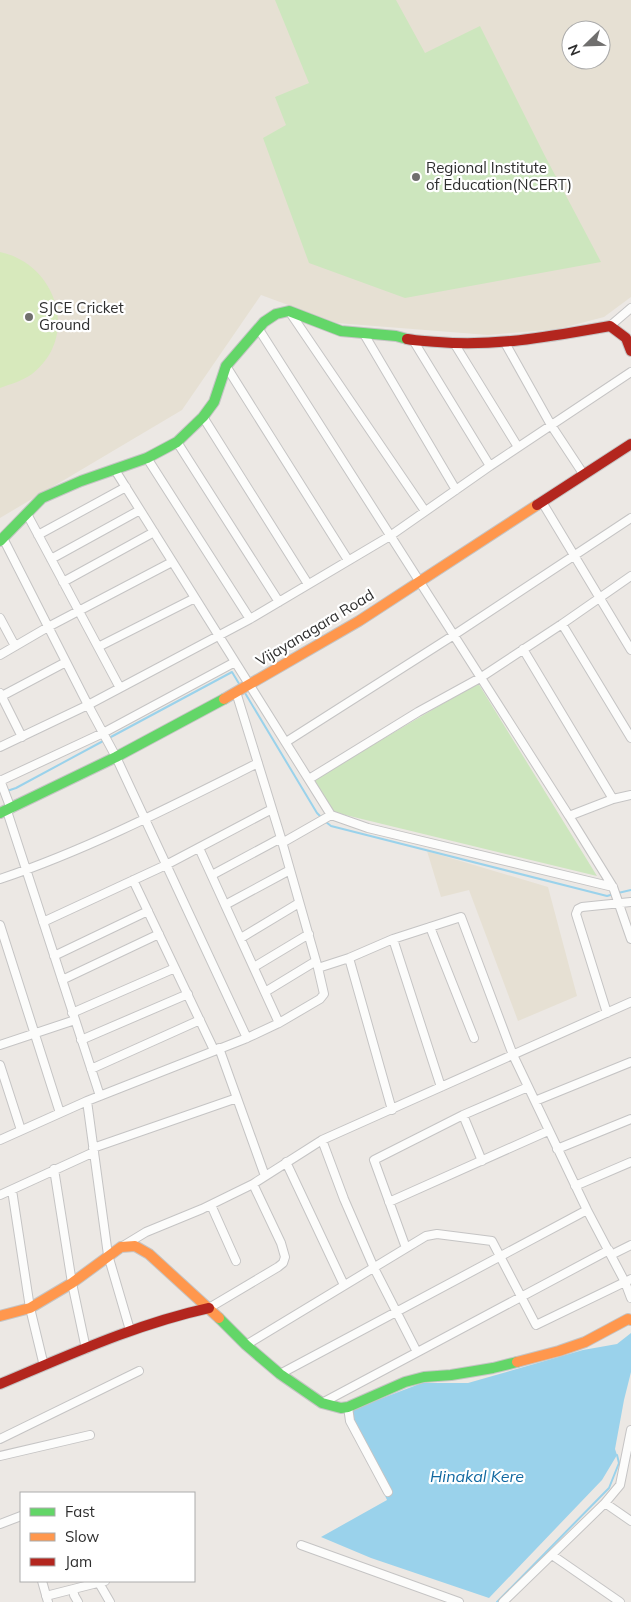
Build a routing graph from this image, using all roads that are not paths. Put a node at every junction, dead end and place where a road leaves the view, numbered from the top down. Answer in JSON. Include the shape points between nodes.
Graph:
{"nodes":[{"id":1,"x":631,"y":308,"type":"edge"},
{"id":2,"x":289,"y":311,"type":"junction"},
{"id":3,"x":610,"y":326,"type":"junction"},
{"id":4,"x":258,"y":328,"type":"junction"},
{"id":5,"x":364,"y":334,"type":"junction"},
{"id":6,"x":413,"y":340,"type":"junction"},
{"id":7,"x":504,"y":340,"type":"junction"},
{"id":8,"x":454,"y":343,"type":"junction"},
{"id":9,"x":631,"y":351,"type":"edge"},
{"id":10,"x":226,"y":366,"type":"junction"},
{"id":11,"x":631,"y":372,"type":"edge"},
{"id":12,"x":203,"y":417,"type":"junction"},
{"id":13,"x":551,"y":425,"type":"junction"},
{"id":14,"x":177,"y":442,"type":"junction"},
{"id":15,"x":631,"y":444,"type":"edge"},
{"id":16,"x":518,"y":447,"type":"junction"},
{"id":17,"x":147,"y":458,"type":"junction"},
{"id":18,"x":490,"y":466,"type":"junction"},
{"id":19,"x":114,"y":470,"type":"junction"},
{"id":20,"x":584,"y":475,"type":"junction"},
{"id":21,"x":126,"y":488,"type":"junction"},
{"id":22,"x":456,"y":490,"type":"junction"},
{"id":23,"x":542,"y":502,"type":"junction"},
{"id":24,"x":140,"y":510,"type":"junction"},
{"id":25,"x":425,"y":511,"type":"junction"},
{"id":26,"x":27,"y":514,"type":"junction"},
{"id":27,"x":631,"y":518,"type":"edge"},
{"id":28,"x":154,"y":532,"type":"junction"},
{"id":29,"x":38,"y":535,"type":"junction"},
{"id":30,"x":390,"y":536,"type":"junction"},
{"id":31,"x":2,"y":539,"type":"edge"},
{"id":32,"x":576,"y":556,"type":"junction"},
{"id":33,"x":51,"y":559,"type":"junction"},
{"id":34,"x":348,"y":560,"type":"junction"},
{"id":35,"x":172,"y":562,"type":"junction"},
{"id":36,"x":631,"y":576,"type":"edge"},
{"id":37,"x":63,"y":582,"type":"junction"},
{"id":38,"x":419,"y":582,"type":"junction"},
{"id":39,"x":308,"y":584,"type":"junction"},
{"id":40,"x":194,"y":598,"type":"junction"},
{"id":41,"x":599,"y":598,"type":"junction"},
{"id":42,"x":279,"y":602,"type":"junction"},
{"id":43,"x":79,"y":611,"type":"junction"},
{"id":44,"x":0,"y":618,"type":"edge"},
{"id":45,"x":250,"y":619,"type":"junction"},
{"id":46,"x":562,"y":624,"type":"junction"},
{"id":47,"x":48,"y":627,"type":"junction"},
{"id":48,"x":219,"y":635,"type":"junction"},
{"id":49,"x":454,"y":635,"type":"junction"},
{"id":50,"x":15,"y":646,"type":"junction"},
{"id":51,"x":98,"y":647,"type":"junction"},
{"id":52,"x":523,"y":649,"type":"junction"},
{"id":53,"x":631,"y":650,"type":"edge"},
{"id":54,"x":0,"y":654,"type":"edge"},
{"id":55,"x":66,"y":662,"type":"junction"},
{"id":56,"x":235,"y":662,"type":"junction"},
{"id":57,"x":480,"y":678,"type":"junction"},
{"id":58,"x":250,"y":685,"type":"junction"},
{"id":59,"x":120,"y":688,"type":"junction"},
{"id":60,"x":236,"y":692,"type":"junction"},
{"id":61,"x":1,"y":695,"type":"edge"},
{"id":62,"x":88,"y":705,"type":"junction"},
{"id":63,"x":103,"y":733,"type":"junction"},
{"id":64,"x":22,"y":737,"type":"junction"},
{"id":65,"x":631,"y":738,"type":"edge"},
{"id":66,"x":286,"y":742,"type":"junction"},
{"id":67,"x":0,"y":748,"type":"edge"},
{"id":68,"x":116,"y":757,"type":"junction"},
{"id":69,"x":258,"y":763,"type":"junction"},
{"id":70,"x":309,"y":780,"type":"junction"},
{"id":71,"x":1,"y":783,"type":"edge"},
{"id":72,"x":631,"y":795,"type":"edge"},
{"id":73,"x":614,"y":799,"type":"junction"},
{"id":74,"x":272,"y":809,"type":"junction"},
{"id":75,"x":6,"y":811,"type":"edge"},
{"id":76,"x":331,"y":815,"type":"junction"},
{"id":77,"x":569,"y":816,"type":"junction"},
{"id":78,"x":145,"y":820,"type":"junction"},
{"id":79,"x":282,"y":840,"type":"junction"},
{"id":80,"x":199,"y":848,"type":"junction"},
{"id":81,"x":166,"y":865,"type":"junction"},
{"id":82,"x":26,"y":870,"type":"junction"},
{"id":83,"x":290,"y":870,"type":"junction"},
{"id":84,"x":212,"y":876,"type":"junction"},
{"id":85,"x":0,"y":879,"type":"edge"},
{"id":86,"x":133,"y":880,"type":"junction"},
{"id":87,"x":614,"y":889,"type":"junction"},
{"id":88,"x":618,"y":901,"type":"junction"},
{"id":89,"x":631,"y":902,"type":"edge"},
{"id":90,"x":299,"y":903,"type":"junction"},
{"id":91,"x":225,"y":905,"type":"junction"},
{"id":92,"x":148,"y":910,"type":"junction"},
{"id":93,"x":43,"y":922,"type":"junction"},
{"id":94,"x":0,"y":925,"type":"edge"},
{"id":95,"x":430,"y":927,"type":"junction"},
{"id":96,"x":159,"y":934,"type":"junction"},
{"id":97,"x":309,"y":934,"type":"junction"},
{"id":98,"x":241,"y":938,"type":"junction"},
{"id":99,"x":393,"y":939,"type":"junction"},
{"id":100,"x":631,"y":940,"type":"edge"},
{"id":101,"x":54,"y":956,"type":"junction"},
{"id":102,"x":349,"y":958,"type":"junction"},
{"id":103,"x":317,"y":964,"type":"junction"},
{"id":104,"x":254,"y":967,"type":"junction"},
{"id":105,"x":175,"y":968,"type":"junction"},
{"id":106,"x":62,"y":980,"type":"junction"},
{"id":107,"x":265,"y":992,"type":"junction"},
{"id":108,"x":188,"y":994,"type":"junction"},
{"id":109,"x":631,"y":1002,"type":"edge"},
{"id":110,"x":607,"y":1013,"type":"junction"},
{"id":111,"x":74,"y":1017,"type":"junction"},
{"id":112,"x":200,"y":1020,"type":"junction"},
{"id":113,"x":279,"y":1023,"type":"junction"},
{"id":114,"x":36,"y":1033,"type":"junction"},
{"id":115,"x":247,"y":1038,"type":"junction"},
{"id":116,"x":474,"y":1038,"type":"dead end"},
{"id":117,"x":81,"y":1040,"type":"junction"},
{"id":118,"x":0,"y":1044,"type":"edge"},
{"id":119,"x":217,"y":1049,"type":"junction"},
{"id":120,"x":513,"y":1055,"type":"junction"},
{"id":121,"x":630,"y":1063,"type":"edge"},
{"id":122,"x":0,"y":1065,"type":"edge"},
{"id":123,"x":90,"y":1070,"type":"junction"},
{"id":124,"x":528,"y":1087,"type":"junction"},
{"id":125,"x":441,"y":1088,"type":"junction"},
{"id":126,"x":100,"y":1096,"type":"junction"},
{"id":127,"x":237,"y":1098,"type":"junction"},
{"id":128,"x":87,"y":1101,"type":"junction"},
{"id":129,"x":535,"y":1101,"type":"junction"},
{"id":130,"x":392,"y":1110,"type":"junction"},
{"id":131,"x":60,"y":1113,"type":"junction"},
{"id":132,"x":463,"y":1115,"type":"junction"},
{"id":133,"x":631,"y":1118,"type":"edge"},
{"id":134,"x":21,"y":1130,"type":"junction"},
{"id":135,"x":548,"y":1131,"type":"junction"},
{"id":136,"x":0,"y":1140,"type":"edge"},
{"id":137,"x":322,"y":1140,"type":"junction"},
{"id":138,"x":557,"y":1149,"type":"junction"},
{"id":139,"x":93,"y":1150,"type":"junction"},
{"id":140,"x":482,"y":1161,"type":"junction"},
{"id":141,"x":286,"y":1162,"type":"junction"},
{"id":142,"x":631,"y":1162,"type":"edge"},
{"id":143,"x":54,"y":1169,"type":"junction"},
{"id":144,"x":265,"y":1176,"type":"junction"},
{"id":145,"x":253,"y":1184,"type":"junction"},
{"id":146,"x":575,"y":1186,"type":"junction"},
{"id":147,"x":12,"y":1190,"type":"junction"},
{"id":148,"x":0,"y":1195,"type":"edge"},
{"id":149,"x":389,"y":1202,"type":"junction"},
{"id":150,"x":211,"y":1205,"type":"junction"},
{"id":151,"x":587,"y":1210,"type":"junction"},
{"id":152,"x":631,"y":1245,"type":"edge"},
{"id":153,"x":121,"y":1247,"type":"junction"},
{"id":154,"x":406,"y":1248,"type":"junction"},
{"id":155,"x":610,"y":1252,"type":"junction"},
{"id":156,"x":108,"y":1255,"type":"junction"},
{"id":157,"x":501,"y":1256,"type":"junction"},
{"id":158,"x":236,"y":1261,"type":"dead end"},
{"id":159,"x":374,"y":1268,"type":"junction"},
{"id":160,"x":628,"y":1281,"type":"edge"},
{"id":161,"x":72,"y":1284,"type":"junction"},
{"id":162,"x":344,"y":1286,"type":"junction"},
{"id":163,"x":521,"y":1296,"type":"junction"},
{"id":164,"x":631,"y":1298,"type":"edge"},
{"id":165,"x":30,"y":1308,"type":"junction"},
{"id":166,"x":208,"y":1308,"type":"junction"},
{"id":167,"x":397,"y":1312,"type":"junction"},
{"id":168,"x":0,"y":1316,"type":"edge"},
{"id":169,"x":631,"y":1320,"type":"edge"},
{"id":170,"x":130,"y":1330,"type":"junction"},
{"id":171,"x":246,"y":1344,"type":"junction"},
{"id":172,"x":86,"y":1348,"type":"junction"},
{"id":173,"x":417,"y":1352,"type":"junction"},
{"id":174,"x":44,"y":1366,"type":"junction"},
{"id":175,"x":139,"y":1371,"type":"dead end"},
{"id":176,"x":280,"y":1374,"type":"junction"},
{"id":177,"x":0,"y":1384,"type":"edge"},
{"id":178,"x":322,"y":1403,"type":"junction"},
{"id":179,"x":348,"y":1407,"type":"junction"},
{"id":180,"x":631,"y":1430,"type":"edge"},
{"id":181,"x":90,"y":1435,"type":"dead end"},
{"id":182,"x":0,"y":1439,"type":"edge"},
{"id":183,"x":629,"y":1455,"type":"edge"},
{"id":184,"x":0,"y":1456,"type":"edge"},
{"id":185,"x":388,"y":1492,"type":"dead end"},
{"id":186,"x":606,"y":1503,"type":"junction"},
{"id":187,"x":20,"y":1516,"type":"edge"},
{"id":188,"x":631,"y":1522,"type":"edge"},
{"id":189,"x":0,"y":1524,"type":"edge"},
{"id":190,"x":301,"y":1545,"type":"dead end"},
{"id":191,"x":552,"y":1554,"type":"junction"},
{"id":192,"x":42,"y":1582,"type":"edge"},
{"id":193,"x":102,"y":1582,"type":"edge"},
{"id":194,"x":74,"y":1589,"type":"junction"},
{"id":195,"x":47,"y":1599,"type":"edge"},
{"id":196,"x":78,"y":1602,"type":"edge"},
{"id":197,"x":110,"y":1602,"type":"edge"},
{"id":198,"x":459,"y":1602,"type":"edge"},
{"id":199,"x":503,"y":1602,"type":"edge"},
{"id":200,"x":620,"y":1602,"type":"edge"}],
"edges":[{"from":1,"to":3,"type":"street"},
{"from":2,"to":4,"type":"street","via":[[276,314]]},
{"from":2,"to":5,"type":"street","via":[[341,331]]},
{"from":2,"to":25,"type":"street"},
{"from":3,"to":7,"type":"street","via":[[542,338]]},
{"from":3,"to":9,"type":"street","via":[[626,338]]},
{"from":4,"to":10,"type":"street"},
{"from":4,"to":30,"type":"street"},
{"from":5,"to":6,"type":"street"},
{"from":5,"to":22,"type":"street"},
{"from":6,"to":8,"type":"street"},
{"from":6,"to":18,"type":"street"},
{"from":7,"to":8,"type":"street"},
{"from":7,"to":13,"type":"street"},
{"from":8,"to":16,"type":"street"},
{"from":10,"to":12,"type":"street","via":[[214,402]]},
{"from":10,"to":34,"type":"street"},
{"from":11,"to":13,"type":"street"},
{"from":12,"to":14,"type":"street"},
{"from":12,"to":39,"type":"street"},
{"from":13,"to":16,"type":"street"},
{"from":13,"to":20,"type":"street"},
{"from":14,"to":17,"type":"street"},
{"from":14,"to":42,"type":"street"},
{"from":15,"to":20,"type":"street","name":"Vijayanagara Road"},
{"from":16,"to":18,"type":"street"},
{"from":17,"to":19,"type":"street"},
{"from":17,"to":45,"type":"street"},
{"from":18,"to":22,"type":"street"},
{"from":19,"to":21,"type":"street"},
{"from":19,"to":26,"type":"street","via":[[42,498]]},
{"from":20,"to":23,"type":"street","name":"Vijayanagara Road"},
{"from":21,"to":24,"type":"street"},
{"from":21,"to":29,"type":"street"},
{"from":22,"to":25,"type":"street"},
{"from":23,"to":32,"type":"street"},
{"from":23,"to":38,"type":"street","name":"Vijayanagara Road"},
{"from":24,"to":28,"type":"street"},
{"from":24,"to":33,"type":"street"},
{"from":25,"to":30,"type":"street"},
{"from":26,"to":29,"type":"street"},
{"from":26,"to":31,"type":"street"},
{"from":27,"to":32,"type":"street"},
{"from":28,"to":35,"type":"street"},
{"from":28,"to":37,"type":"street"},
{"from":29,"to":33,"type":"street"},
{"from":30,"to":34,"type":"street"},
{"from":30,"to":38,"type":"street"},
{"from":31,"to":47,"type":"street"},
{"from":32,"to":41,"type":"street"},
{"from":32,"to":49,"type":"street"},
{"from":33,"to":37,"type":"street"},
{"from":34,"to":39,"type":"street"},
{"from":35,"to":40,"type":"street"},
{"from":35,"to":43,"type":"street"},
{"from":36,"to":41,"type":"street"},
{"from":37,"to":43,"type":"street"},
{"from":38,"to":49,"type":"street"},
{"from":38,"to":58,"type":"street","name":"Vijayanagara Road"},
{"from":39,"to":42,"type":"street"},
{"from":40,"to":48,"type":"street"},
{"from":40,"to":51,"type":"street"},
{"from":41,"to":46,"type":"street"},
{"from":41,"to":53,"type":"street"},
{"from":42,"to":45,"type":"street"},
{"from":43,"to":47,"type":"street"},
{"from":43,"to":51,"type":"street"},
{"from":44,"to":50,"type":"street"},
{"from":45,"to":48,"type":"street"},
{"from":46,"to":52,"type":"street"},
{"from":46,"to":65,"type":"street"},
{"from":47,"to":50,"type":"street"},
{"from":47,"to":55,"type":"street"},
{"from":48,"to":56,"type":"street"},
{"from":48,"to":59,"type":"street"},
{"from":49,"to":57,"type":"street"},
{"from":49,"to":66,"type":"street"},
{"from":50,"to":54,"type":"street"},
{"from":51,"to":59,"type":"street"},
{"from":52,"to":57,"type":"street"},
{"from":52,"to":73,"type":"street"},
{"from":55,"to":61,"type":"street"},
{"from":55,"to":62,"type":"street"},
{"from":56,"to":58,"type":"street"},
{"from":56,"to":63,"type":"street"},
{"from":57,"to":70,"type":"street","via":[[418,712]]},
{"from":57,"to":77,"type":"street"},
{"from":58,"to":60,"type":"street","name":"Vijayanagara Road"},
{"from":58,"to":66,"type":"street"},
{"from":59,"to":62,"type":"street"},
{"from":60,"to":68,"type":"street","name":"Vijayanagara Road"},
{"from":60,"to":69,"type":"street"},
{"from":61,"to":64,"type":"street"},
{"from":62,"to":63,"type":"street"},
{"from":62,"to":64,"type":"street"},
{"from":63,"to":68,"type":"street"},
{"from":63,"to":71,"type":"street"},
{"from":64,"to":67,"type":"street"},
{"from":66,"to":70,"type":"street"},
{"from":68,"to":75,"type":"street","name":"Vijayanagara Road"},
{"from":68,"to":78,"type":"street"},
{"from":69,"to":74,"type":"street"},
{"from":69,"to":78,"type":"street"},
{"from":70,"to":76,"type":"street"},
{"from":71,"to":75,"type":"street"},
{"from":72,"to":73,"type":"street"},
{"from":73,"to":77,"type":"street"},
{"from":74,"to":79,"type":"street"},
{"from":74,"to":80,"type":"street"},
{"from":75,"to":82,"type":"street"},
{"from":76,"to":79,"type":"street"},
{"from":76,"to":87,"type":"street","via":[[378,830]]},
{"from":77,"to":87,"type":"street"},
{"from":78,"to":81,"type":"street"},
{"from":78,"to":82,"type":"street"},
{"from":79,"to":83,"type":"street"},
{"from":79,"to":84,"type":"street"},
{"from":80,"to":81,"type":"street"},
{"from":80,"to":84,"type":"street"},
{"from":81,"to":86,"type":"street"},
{"from":81,"to":115,"type":"street"},
{"from":82,"to":85,"type":"street"},
{"from":82,"to":93,"type":"street"},
{"from":83,"to":90,"type":"street"},
{"from":83,"to":91,"type":"street"},
{"from":84,"to":91,"type":"street"},
{"from":86,"to":92,"type":"street"},
{"from":86,"to":93,"type":"street"},
{"from":87,"to":88,"type":"street"},
{"from":88,"to":89,"type":"street"},
{"from":88,"to":100,"type":"street"},
{"from":88,"to":110,"type":"street","via":[[582,907],[576,914]]},
{"from":90,"to":97,"type":"street"},
{"from":90,"to":98,"type":"street"},
{"from":91,"to":98,"type":"street"},
{"from":92,"to":96,"type":"street"},
{"from":92,"to":101,"type":"street"},
{"from":93,"to":101,"type":"street"},
{"from":94,"to":114,"type":"street"},
{"from":95,"to":99,"type":"street"},
{"from":95,"to":116,"type":"street"},
{"from":95,"to":120,"type":"street","via":[[461,916]]},
{"from":96,"to":105,"type":"street"},
{"from":96,"to":106,"type":"street"},
{"from":97,"to":103,"type":"street"},
{"from":97,"to":104,"type":"street"},
{"from":98,"to":104,"type":"street"},
{"from":99,"to":102,"type":"street"},
{"from":99,"to":125,"type":"street"},
{"from":101,"to":106,"type":"street"},
{"from":102,"to":103,"type":"street"},
{"from":102,"to":130,"type":"street"},
{"from":103,"to":107,"type":"street"},
{"from":103,"to":113,"type":"street","via":[[324,994]]},
{"from":104,"to":107,"type":"street"},
{"from":105,"to":108,"type":"street"},
{"from":105,"to":111,"type":"street"},
{"from":106,"to":111,"type":"street"},
{"from":107,"to":113,"type":"street"},
{"from":108,"to":112,"type":"street"},
{"from":108,"to":117,"type":"street"},
{"from":109,"to":110,"type":"street"},
{"from":110,"to":120,"type":"street"},
{"from":111,"to":114,"type":"street"},
{"from":111,"to":117,"type":"street"},
{"from":112,"to":119,"type":"street"},
{"from":112,"to":123,"type":"street"},
{"from":113,"to":115,"type":"street"},
{"from":114,"to":118,"type":"street"},
{"from":114,"to":131,"type":"street"},
{"from":115,"to":119,"type":"street"},
{"from":117,"to":123,"type":"street"},
{"from":119,"to":126,"type":"street"},
{"from":119,"to":127,"type":"street"},
{"from":120,"to":124,"type":"street"},
{"from":120,"to":125,"type":"street"},
{"from":121,"to":129,"type":"street"},
{"from":122,"to":134,"type":"street"},
{"from":123,"to":126,"type":"street"},
{"from":124,"to":129,"type":"street"},
{"from":124,"to":132,"type":"street"},
{"from":125,"to":130,"type":"street"},
{"from":126,"to":128,"type":"street"},
{"from":127,"to":139,"type":"street"},
{"from":127,"to":144,"type":"street"},
{"from":128,"to":131,"type":"street"},
{"from":128,"to":139,"type":"street"},
{"from":129,"to":135,"type":"street"},
{"from":130,"to":137,"type":"street"},
{"from":131,"to":134,"type":"street"},
{"from":132,"to":140,"type":"street"},
{"from":132,"to":149,"type":"street","via":[[374,1160]]},
{"from":133,"to":138,"type":"street"},
{"from":134,"to":136,"type":"street"},
{"from":135,"to":138,"type":"street"},
{"from":135,"to":140,"type":"street"},
{"from":137,"to":141,"type":"street"},
{"from":137,"to":159,"type":"street"},
{"from":138,"to":146,"type":"street"},
{"from":139,"to":143,"type":"street"},
{"from":139,"to":156,"type":"street"},
{"from":140,"to":149,"type":"street"},
{"from":141,"to":144,"type":"street"},
{"from":141,"to":162,"type":"street"},
{"from":142,"to":146,"type":"street"},
{"from":143,"to":147,"type":"street"},
{"from":143,"to":161,"type":"street"},
{"from":144,"to":145,"type":"street"},
{"from":145,"to":150,"type":"street"},
{"from":145,"to":166,"type":"street","via":[[286,1257],[278,1267]]},
{"from":146,"to":151,"type":"street"},
{"from":147,"to":148,"type":"street"},
{"from":147,"to":165,"type":"street"},
{"from":149,"to":154,"type":"street"},
{"from":150,"to":153,"type":"street","via":[[146,1232]]},
{"from":150,"to":158,"type":"street"},
{"from":151,"to":155,"type":"street"},
{"from":151,"to":157,"type":"street"},
{"from":152,"to":155,"type":"street"},
{"from":153,"to":156,"type":"street"},
{"from":153,"to":166,"type":"street","via":[[142,1249]]},
{"from":154,"to":157,"type":"street","via":[[426,1236],[437,1234],[492,1241]]},
{"from":154,"to":159,"type":"street"},
{"from":155,"to":160,"type":"street"},
{"from":155,"to":163,"type":"street"},
{"from":156,"to":161,"type":"street"},
{"from":156,"to":170,"type":"street"},
{"from":157,"to":163,"type":"street"},
{"from":157,"to":167,"type":"street"},
{"from":159,"to":162,"type":"street"},
{"from":159,"to":167,"type":"street"},
{"from":160,"to":163,"type":"street","via":[[536,1325]]},
{"from":160,"to":164,"type":"street"},
{"from":161,"to":165,"type":"street"},
{"from":161,"to":172,"type":"street"},
{"from":162,"to":171,"type":"street"},
{"from":163,"to":173,"type":"street"},
{"from":165,"to":168,"type":"street"},
{"from":165,"to":174,"type":"street"},
{"from":166,"to":170,"type":"street"},
{"from":166,"to":171,"type":"street"},
{"from":167,"to":173,"type":"street"},
{"from":167,"to":176,"type":"street"},
{"from":169,"to":179,"type":"street","via":[[560,1351],[493,1368],[405,1382]]},
{"from":170,"to":172,"type":"street"},
{"from":171,"to":176,"type":"street"},
{"from":172,"to":174,"type":"street"},
{"from":173,"to":178,"type":"street"},
{"from":174,"to":177,"type":"street"},
{"from":175,"to":182,"type":"street"},
{"from":176,"to":178,"type":"street"},
{"from":178,"to":179,"type":"street"},
{"from":179,"to":185,"type":"street","via":[[350,1421]]},
{"from":180,"to":183,"type":"street"},
{"from":181,"to":184,"type":"street"},
{"from":183,"to":186,"type":"street","via":[[620,1485]]},
{"from":186,"to":188,"type":"street"},
{"from":186,"to":191,"type":"street"},
{"from":187,"to":189,"type":"street"},
{"from":190,"to":198,"type":"street"},
{"from":191,"to":199,"type":"street"},
{"from":191,"to":200,"type":"street"},
{"from":192,"to":195,"type":"street"},
{"from":193,"to":194,"type":"street"},
{"from":193,"to":197,"type":"street"},
{"from":194,"to":195,"type":"street"},
{"from":194,"to":196,"type":"street"}]}
